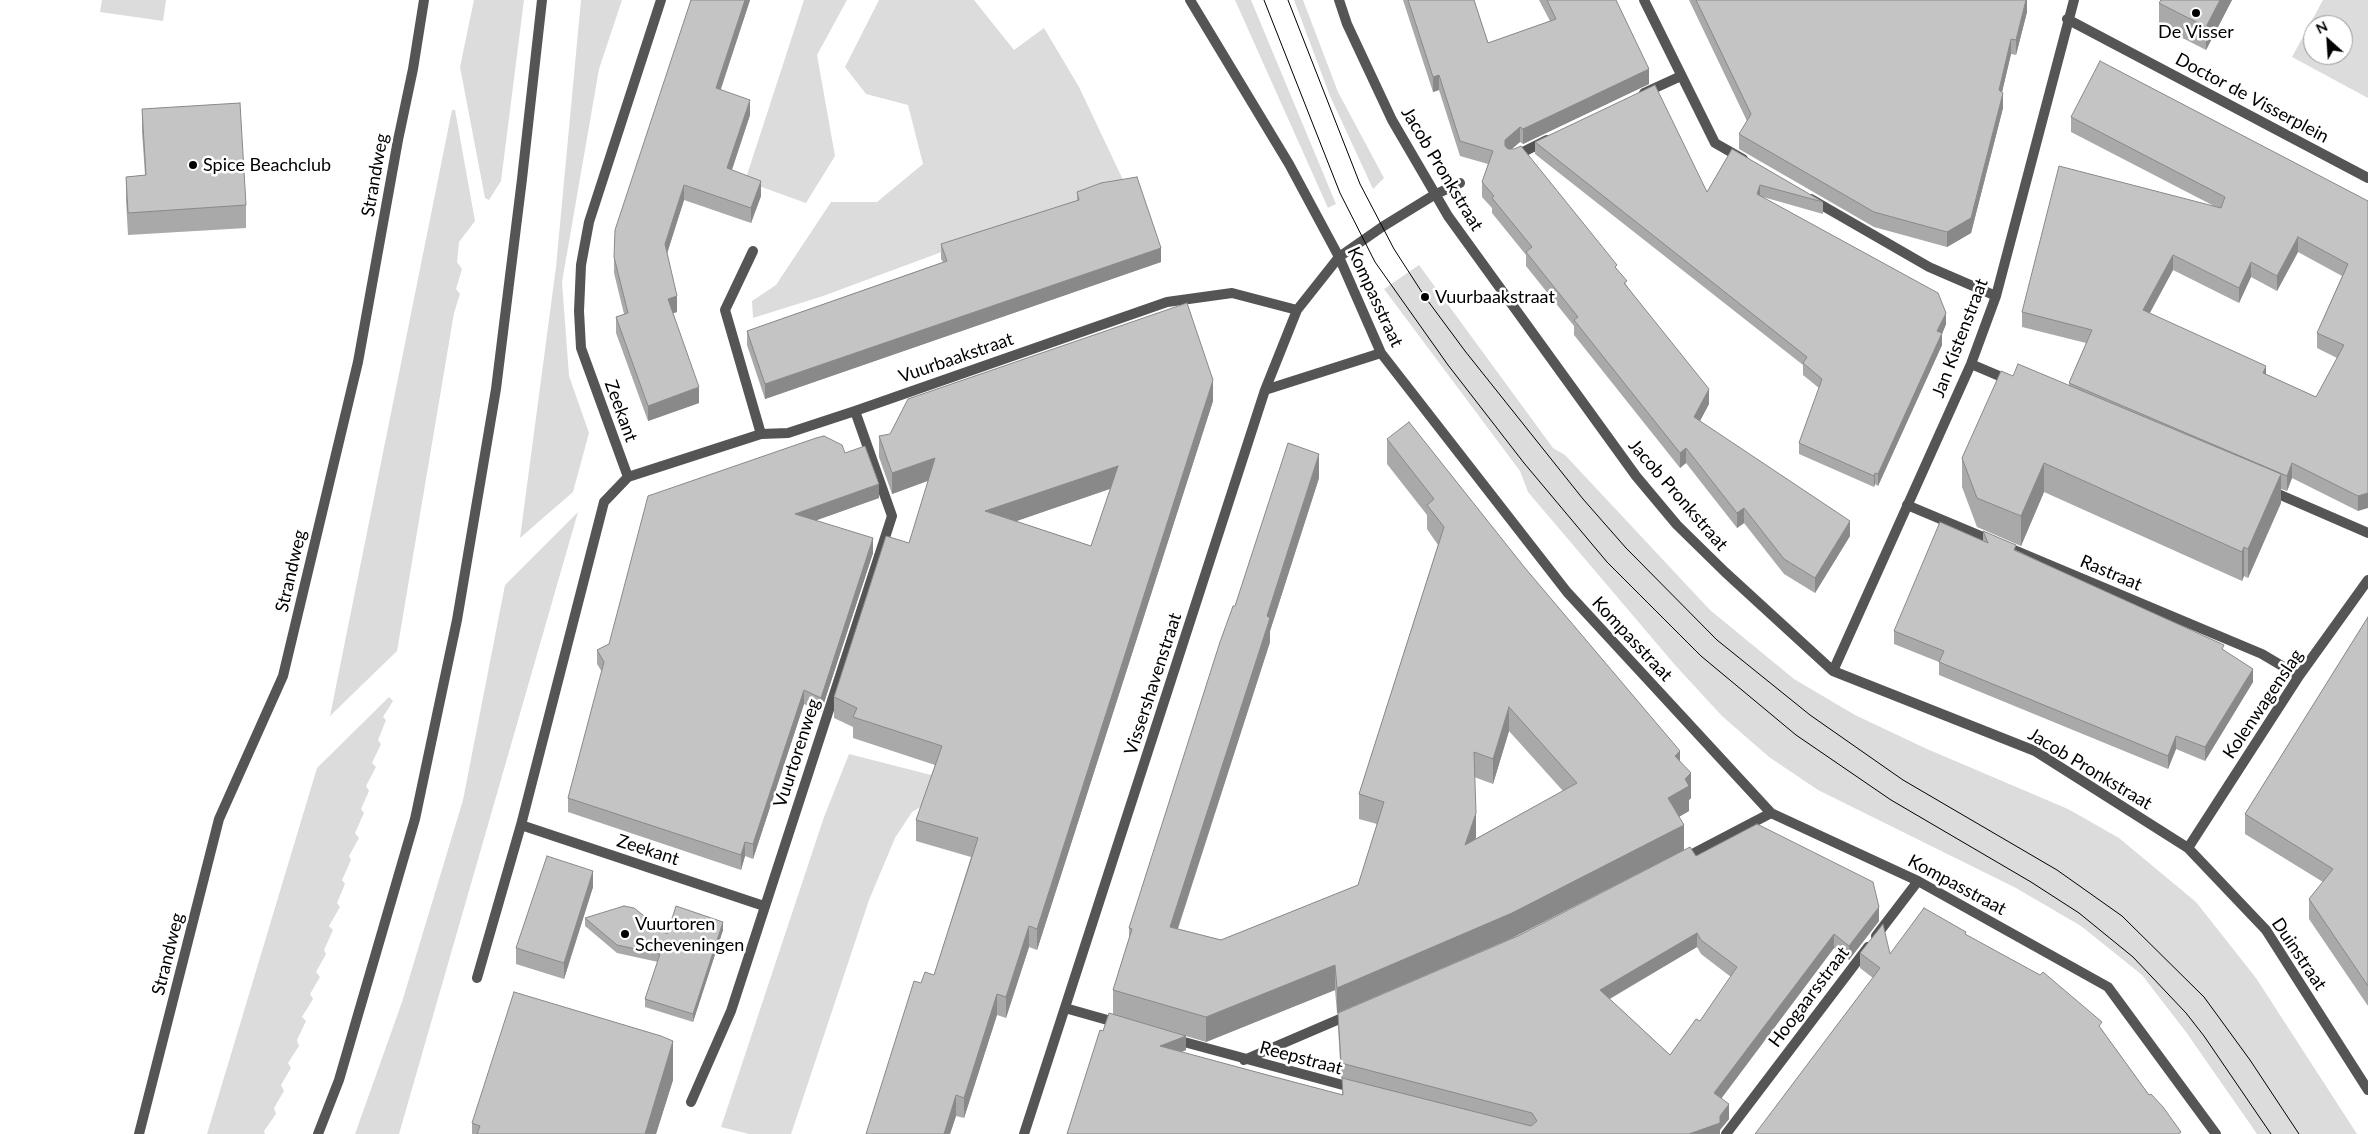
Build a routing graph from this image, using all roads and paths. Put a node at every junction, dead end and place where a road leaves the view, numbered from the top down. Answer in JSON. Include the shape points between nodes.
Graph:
{"nodes":[{"id":1,"x":424,"y":0,"type":"edge"},
{"id":2,"x":542,"y":0,"type":"edge"},
{"id":3,"x":661,"y":0,"type":"edge"},
{"id":4,"x":1190,"y":0,"type":"edge"},
{"id":5,"x":1339,"y":0,"type":"edge"},
{"id":6,"x":1644,"y":0,"type":"edge"},
{"id":7,"x":2074,"y":0,"type":"edge"},
{"id":8,"x":2067,"y":19,"type":"junction"},
{"id":9,"x":1681,"y":76,"type":"junction"},
{"id":10,"x":1630,"y":100,"type":"edge"},
{"id":11,"x":1554,"y":137,"type":"edge"},
{"id":12,"x":1511,"y":158,"type":"edge"},
{"id":13,"x":1749,"y":163,"type":"edge"},
{"id":14,"x":2368,"y":178,"type":"edge"},
{"id":15,"x":1460,"y":182,"type":"dead end"},
{"id":16,"x":1800,"y":193,"type":"edge"},
{"id":17,"x":1434,"y":195,"type":"junction"},
{"id":18,"x":753,"y":252,"type":"dead end"},
{"id":19,"x":1339,"y":257,"type":"junction"},
{"id":20,"x":1996,"y":296,"type":"junction"},
{"id":21,"x":1297,"y":310,"type":"junction"},
{"id":22,"x":1381,"y":353,"type":"junction"},
{"id":23,"x":1971,"y":364,"type":"junction"},
{"id":24,"x":2025,"y":387,"type":"edge"},
{"id":25,"x":1265,"y":390,"type":"junction"},
{"id":26,"x":855,"y":411,"type":"junction"},
{"id":27,"x":761,"y":434,"type":"junction"},
{"id":28,"x":628,"y":477,"type":"junction"},
{"id":29,"x":2260,"y":486,"type":"edge"},
{"id":30,"x":1907,"y":504,"type":"junction"},
{"id":31,"x":2368,"y":533,"type":"edge"},
{"id":32,"x":2368,"y":580,"type":"edge"},
{"id":33,"x":1833,"y":672,"type":"junction"},
{"id":34,"x":2299,"y":676,"type":"junction"},
{"id":35,"x":1771,"y":813,"type":"junction"},
{"id":36,"x":520,"y":825,"type":"junction"},
{"id":37,"x":2188,"y":848,"type":"junction"},
{"id":38,"x":1674,"y":863,"type":"edge"},
{"id":39,"x":1918,"y":880,"type":"junction"},
{"id":40,"x":764,"y":906,"type":"junction"},
{"id":41,"x":476,"y":978,"type":"dead end"},
{"id":42,"x":1065,"y":1008,"type":"junction"},
{"id":43,"x":1362,"y":1010,"type":"edge"},
{"id":44,"x":1131,"y":1027,"type":"edge"},
{"id":45,"x":1159,"y":1035,"type":"edge"},
{"id":46,"x":1244,"y":1060,"type":"junction"},
{"id":47,"x":2368,"y":1090,"type":"edge"},
{"id":48,"x":1368,"y":1092,"type":"edge"},
{"id":49,"x":691,"y":1102,"type":"dead end"},
{"id":50,"x":139,"y":1134,"type":"edge"},
{"id":51,"x":318,"y":1134,"type":"edge"},
{"id":52,"x":1024,"y":1134,"type":"edge"},
{"id":53,"x":1726,"y":1134,"type":"edge"},
{"id":54,"x":2216,"y":1134,"type":"edge"}],
"edges":[{"from":1,"to":50,"type":"street","name":"Strandweg","via":[[358,362],[283,676],[219,819]]},
{"from":2,"to":51,"type":"street","via":[[496,389],[458,620],[415,819],[339,1080]]},
{"from":3,"to":28,"type":"street","name":"Zeekant","via":[[589,222],[581,265],[579,311],[582,348]]},
{"from":4,"to":19,"type":"street","name":"Kompasstraat","via":[[1289,164]]},
{"from":5,"to":17,"type":"street","name":"Jacob Pronkstraat","via":[[1346,24],[1392,120]]},
{"from":6,"to":9,"type":"street"},
{"from":7,"to":8,"type":"street","name":"Jan Kistenstraat"},
{"from":8,"to":14,"type":"street","name":"Doctor de Visserplein"},
{"from":8,"to":20,"type":"street","name":"Jan Kistenstraat"},
{"from":9,"to":10,"type":"street"},
{"from":9,"to":13,"type":"street","via":[[1715,143]]},
{"from":11,"to":12,"type":"street"},
{"from":15,"to":17,"type":"street"},
{"from":16,"to":20,"type":"street","via":[[1929,267]]},
{"from":17,"to":19,"type":"street"},
{"from":17,"to":33,"type":"street","name":"Jacob Pronkstraat","via":[[1636,476],[1677,525]]},
{"from":18,"to":27,"type":"street","via":[[725,310]]},
{"from":19,"to":21,"type":"street","name":"Vissershavenstraat"},
{"from":19,"to":22,"type":"street","name":"Kompasstraat"},
{"from":20,"to":23,"type":"street","name":"Jan Kistenstraat"},
{"from":21,"to":25,"type":"street","name":"Vissershavenstraat"},
{"from":21,"to":26,"type":"street","name":"Vuurbaakstraat","via":[[1232,293],[1167,302]]},
{"from":22,"to":25,"type":"street"},
{"from":22,"to":35,"type":"street","name":"Kompasstraat","via":[[1567,592]]},
{"from":23,"to":24,"type":"street"},
{"from":23,"to":30,"type":"street","name":"Jan Kistenstraat"},
{"from":25,"to":42,"type":"street","name":"Vissershavenstraat"},
{"from":26,"to":27,"type":"street","name":"Vuurbaakstraat","via":[[788,433]]},
{"from":26,"to":40,"type":"street","name":"Vuurtorenweg","via":[[892,516]]},
{"from":27,"to":28,"type":"street","name":"Vuurbaakstraat"},
{"from":28,"to":36,"type":"street","via":[[604,502]]},
{"from":29,"to":31,"type":"street"},
{"from":30,"to":33,"type":"street","name":"Jan Kistenstraat"},
{"from":30,"to":34,"type":"street","name":"Rastraat","via":[[2262,654]]},
{"from":32,"to":34,"type":"street","name":"Kolenwagenslag"},
{"from":33,"to":37,"type":"street","name":"Jacob Pronkstraat","via":[[2035,751]]},
{"from":34,"to":37,"type":"street","name":"Kolenwagenslag"},
{"from":35,"to":38,"type":"street"},
{"from":35,"to":39,"type":"street","name":"Kompasstraat"},
{"from":36,"to":40,"type":"street","name":"Zeekant"},
{"from":36,"to":41,"type":"street"},
{"from":37,"to":47,"type":"street","name":"Duinstraat","via":[[2266,930]]},
{"from":39,"to":53,"type":"street","name":"Hoogaarsstraat"},
{"from":39,"to":54,"type":"street","name":"Kompasstraat","via":[[2108,987]]},
{"from":40,"to":49,"type":"street","name":"Vuurtorenweg","via":[[731,1011]]},
{"from":42,"to":44,"type":"street"},
{"from":42,"to":52,"type":"street","name":"Vissershavenstraat"},
{"from":43,"to":46,"type":"street"},
{"from":45,"to":46,"type":"street","name":"Reepstraat"},
{"from":46,"to":48,"type":"street","name":"Reepstraat"}]}
